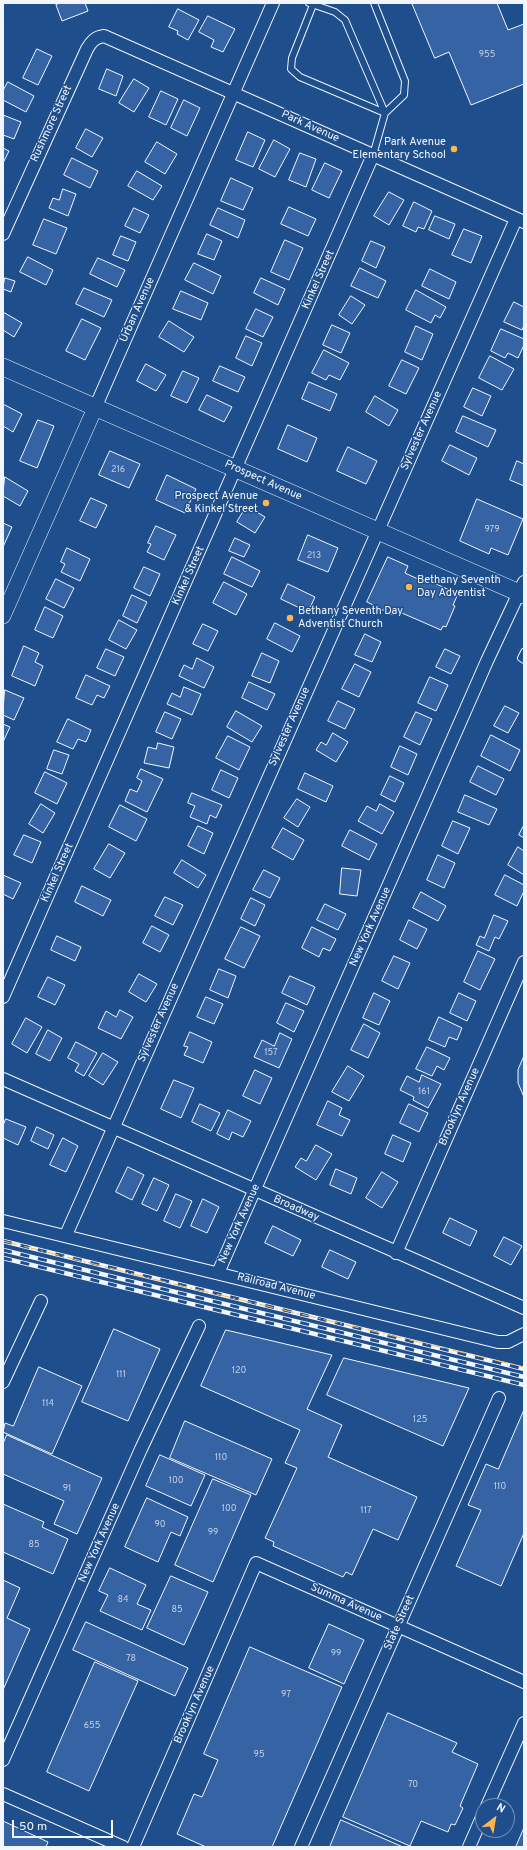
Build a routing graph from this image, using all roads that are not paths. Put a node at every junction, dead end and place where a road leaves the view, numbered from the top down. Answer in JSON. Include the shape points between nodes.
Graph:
{"nodes":[{"id":1,"x":274,"y":3,"type":"edge"},
{"id":2,"x":374,"y":3,"type":"edge"},
{"id":3,"x":311,"y":4,"type":"edge"},
{"id":4,"x":118,"y":41,"type":"joint"},
{"id":5,"x":234,"y":94,"type":"junction"},
{"id":6,"x":385,"y":113,"type":"junction"},
{"id":7,"x":373,"y":155,"type":"junction"},
{"id":8,"x":520,"y":220,"type":"edge"},
{"id":9,"x":3,"y":234,"type":"edge"},
{"id":10,"x":3,"y":367,"type":"edge"},
{"id":11,"x":95,"y":408,"type":"junction"},
{"id":12,"x":236,"y":469,"type":"junction"},
{"id":13,"x":377,"y":531,"type":"junction"},
{"id":14,"x":523,"y":590,"type":"edge"},
{"id":15,"x":3,"y":616,"type":"edge"},
{"id":16,"x":524,"y":652,"type":"edge"},
{"id":17,"x":524,"y":660,"type":"edge"},
{"id":18,"x":524,"y":962,"type":"edge"},
{"id":19,"x":3,"y":997,"type":"edge"},
{"id":20,"x":3,"y":1079,"type":"edge"},
{"id":21,"x":113,"y":1128,"type":"junction"},
{"id":22,"x":255,"y":1191,"type":"junction"},
{"id":23,"x":3,"y":1221,"type":"edge"},
{"id":24,"x":66,"y":1236,"type":"junction"},
{"id":25,"x":396,"y":1253,"type":"junction"},
{"id":26,"x":218,"y":1273,"type":"junction"},
{"id":27,"x":41,"y":1301,"type":"dead end"},
{"id":28,"x":524,"y":1308,"type":"edge"},
{"id":29,"x":198,"y":1326,"type":"dead end"},
{"id":30,"x":524,"y":1334,"type":"edge"},
{"id":31,"x":3,"y":1382,"type":"edge"},
{"id":32,"x":499,"y":1398,"type":"dead end"},
{"id":33,"x":256,"y":1563,"type":"joint"},
{"id":34,"x":398,"y":1626,"type":"junction"},
{"id":35,"x":524,"y":1682,"type":"edge"},
{"id":36,"x":524,"y":1723,"type":"edge"},
{"id":37,"x":3,"y":1760,"type":"edge"},
{"id":38,"x":3,"y":1794,"type":"edge"},
{"id":39,"x":491,"y":1798,"type":"edge"},
{"id":40,"x":475,"y":1833,"type":"edge"},
{"id":41,"x":123,"y":1847,"type":"edge"},
{"id":42,"x":133,"y":1847,"type":"edge"},
{"id":43,"x":301,"y":1847,"type":"edge"},
{"id":44,"x":469,"y":1847,"type":"edge"}],
"edges":[{"from":1,"to":5,"type":"street","name":"Urban Avenue"},
{"from":2,"to":6,"type":"lane","via":[[404,81],[404,95]]},
{"from":3,"to":6,"type":"lane","via":[[335,12],[345,20]]},
{"from":3,"to":6,"type":"lane","via":[[292,58],[291,69],[300,77]]},
{"from":4,"to":5,"type":"street","name":"Park Avenue"},
{"from":4,"to":9,"type":"street","name":"Rushmore Street","via":[[109,37],[98,37],[87,49],[42,143]]},
{"from":5,"to":7,"type":"street","name":"Park Avenue"},
{"from":5,"to":11,"type":"street","name":"Urban Avenue"},
{"from":6,"to":7,"type":"lane"},
{"from":7,"to":8,"type":"street","name":"Park Avenue"},
{"from":7,"to":12,"type":"street","name":"Kinkel Street"},
{"from":8,"to":13,"type":"street","name":"Sylvester Avenue"},
{"from":10,"to":11,"type":"main road","name":"Prospect Avenue"},
{"from":11,"to":12,"type":"main road","name":"Prospect Avenue"},
{"from":11,"to":15,"type":"street","name":"Urban Avenue"},
{"from":12,"to":13,"type":"main road","name":"Prospect Avenue"},
{"from":12,"to":19,"type":"street","name":"Kinkel Street"},
{"from":13,"to":14,"type":"main road","name":"Prospect Avenue"},
{"from":13,"to":21,"type":"street","name":"Sylvester Avenue"},
{"from":14,"to":22,"type":"street","name":"New York Avenue","via":[[488,661]]},
{"from":16,"to":17,"type":"lane","via":[[521,658]]},
{"from":18,"to":25,"type":"street","name":"Brooklyn Avenue"},
{"from":20,"to":21,"type":"street","name":"Broadway"},
{"from":21,"to":22,"type":"street","name":"Broadway"},
{"from":21,"to":24,"type":"street","name":"Sylvester Avenue"},
{"from":22,"to":25,"type":"street","name":"Broadway"},
{"from":22,"to":26,"type":"street","name":"New York Avenue"},
{"from":23,"to":24,"type":"street","name":"Railroad Avenue"},
{"from":24,"to":26,"type":"street","name":"Railroad Avenue"},
{"from":25,"to":28,"type":"street","name":"Broadway"},
{"from":26,"to":30,"type":"street","name":"Railroad Avenue","via":[[498,1342],[508,1342]]},
{"from":27,"to":31,"type":"street"},
{"from":29,"to":37,"type":"street","name":"New York Avenue"},
{"from":32,"to":34,"type":"street","name":"State Street"},
{"from":33,"to":34,"type":"street","name":"Summa Avenue"},
{"from":33,"to":42,"type":"street","name":"Brooklyn Avenue"},
{"from":34,"to":35,"type":"street","name":"Summa Avenue"},
{"from":34,"to":43,"type":"street","name":"State Street"},
{"from":36,"to":39,"type":"street"},
{"from":38,"to":41,"type":"street"},
{"from":40,"to":44,"type":"street"}]}
